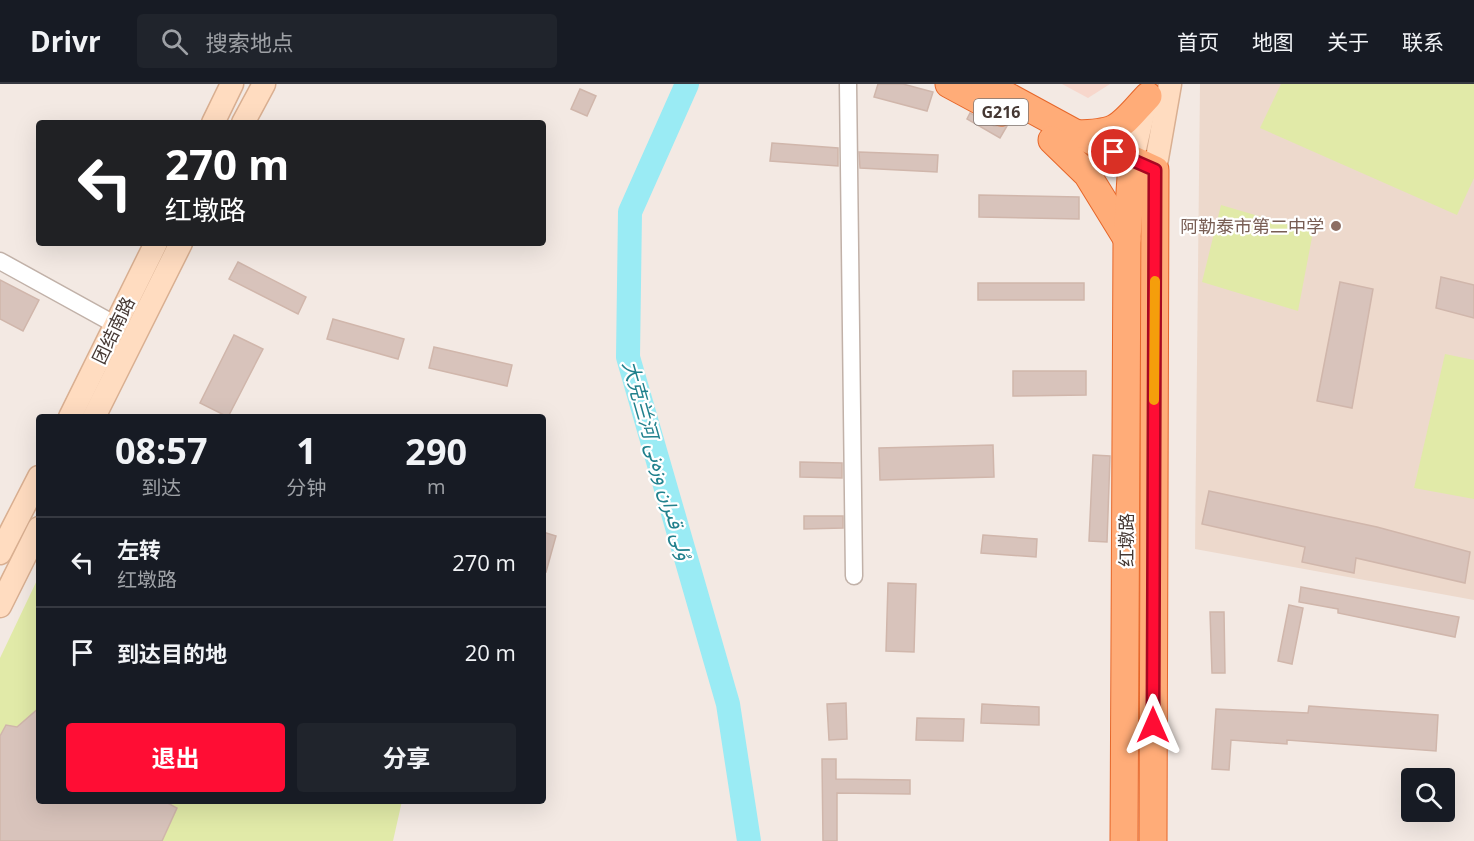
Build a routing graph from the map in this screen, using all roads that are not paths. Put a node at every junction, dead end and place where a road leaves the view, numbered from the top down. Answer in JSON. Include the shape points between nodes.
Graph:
{"nodes":[{"id":1,"x":232,"y":84,"type":"edge"},
{"id":2,"x":264,"y":84,"type":"edge"},
{"id":3,"x":848,"y":84,"type":"edge"},
{"id":4,"x":950,"y":84,"type":"edge"},
{"id":5,"x":984,"y":84,"type":"edge"},
{"id":6,"x":1156,"y":88,"type":"edge"},
{"id":7,"x":214,"y":120,"type":"edge"},
{"id":8,"x":245,"y":120,"type":"edge"},
{"id":9,"x":1065,"y":137,"type":"junction"},
{"id":10,"x":1143,"y":174,"type":"junction"},
{"id":11,"x":1127,"y":239,"type":"junction"},
{"id":12,"x":155,"y":246,"type":"edge"},
{"id":13,"x":180,"y":246,"type":"edge"},
{"id":14,"x":0,"y":261,"type":"edge"},
{"id":15,"x":117,"y":325,"type":"junction"},
{"id":16,"x":72,"y":414,"type":"edge"},
{"id":17,"x":96,"y":414,"type":"edge"},
{"id":18,"x":36,"y":483,"type":"edge"},
{"id":19,"x":36,"y":534,"type":"edge"},
{"id":20,"x":0,"y":553,"type":"edge"},
{"id":21,"x":854,"y":576,"type":"dead end"},
{"id":22,"x":0,"y":606,"type":"edge"},
{"id":23,"x":1124,"y":841,"type":"edge"},
{"id":24,"x":1153,"y":841,"type":"edge"}],
"edges":[{"from":1,"to":7,"type":"main road"},
{"from":2,"to":8,"type":"main road"},
{"from":3,"to":21,"type":"street"},
{"from":4,"to":9,"type":"highway","number":"G216"},
{"from":5,"to":9,"type":"highway","number":"G216"},
{"from":6,"to":9,"type":"highway","via":[[1121,125],[1107,133]]},
{"from":6,"to":10,"type":"main road"},
{"from":9,"to":10,"type":"highway","number":"G216"},
{"from":9,"to":11,"type":"highway"},
{"from":10,"to":11,"type":"highway","name":"红墩路"},
{"from":10,"to":24,"type":"highway","name":"红墩路"},
{"from":11,"to":23,"type":"highway","name":"红墩路"},
{"from":12,"to":15,"type":"main road","name":"团结南路"},
{"from":13,"to":17,"type":"main road"},
{"from":14,"to":15,"type":"street"},
{"from":15,"to":16,"type":"main road","name":"团结南路"},
{"from":18,"to":20,"type":"main road"},
{"from":19,"to":22,"type":"main road"}]}
